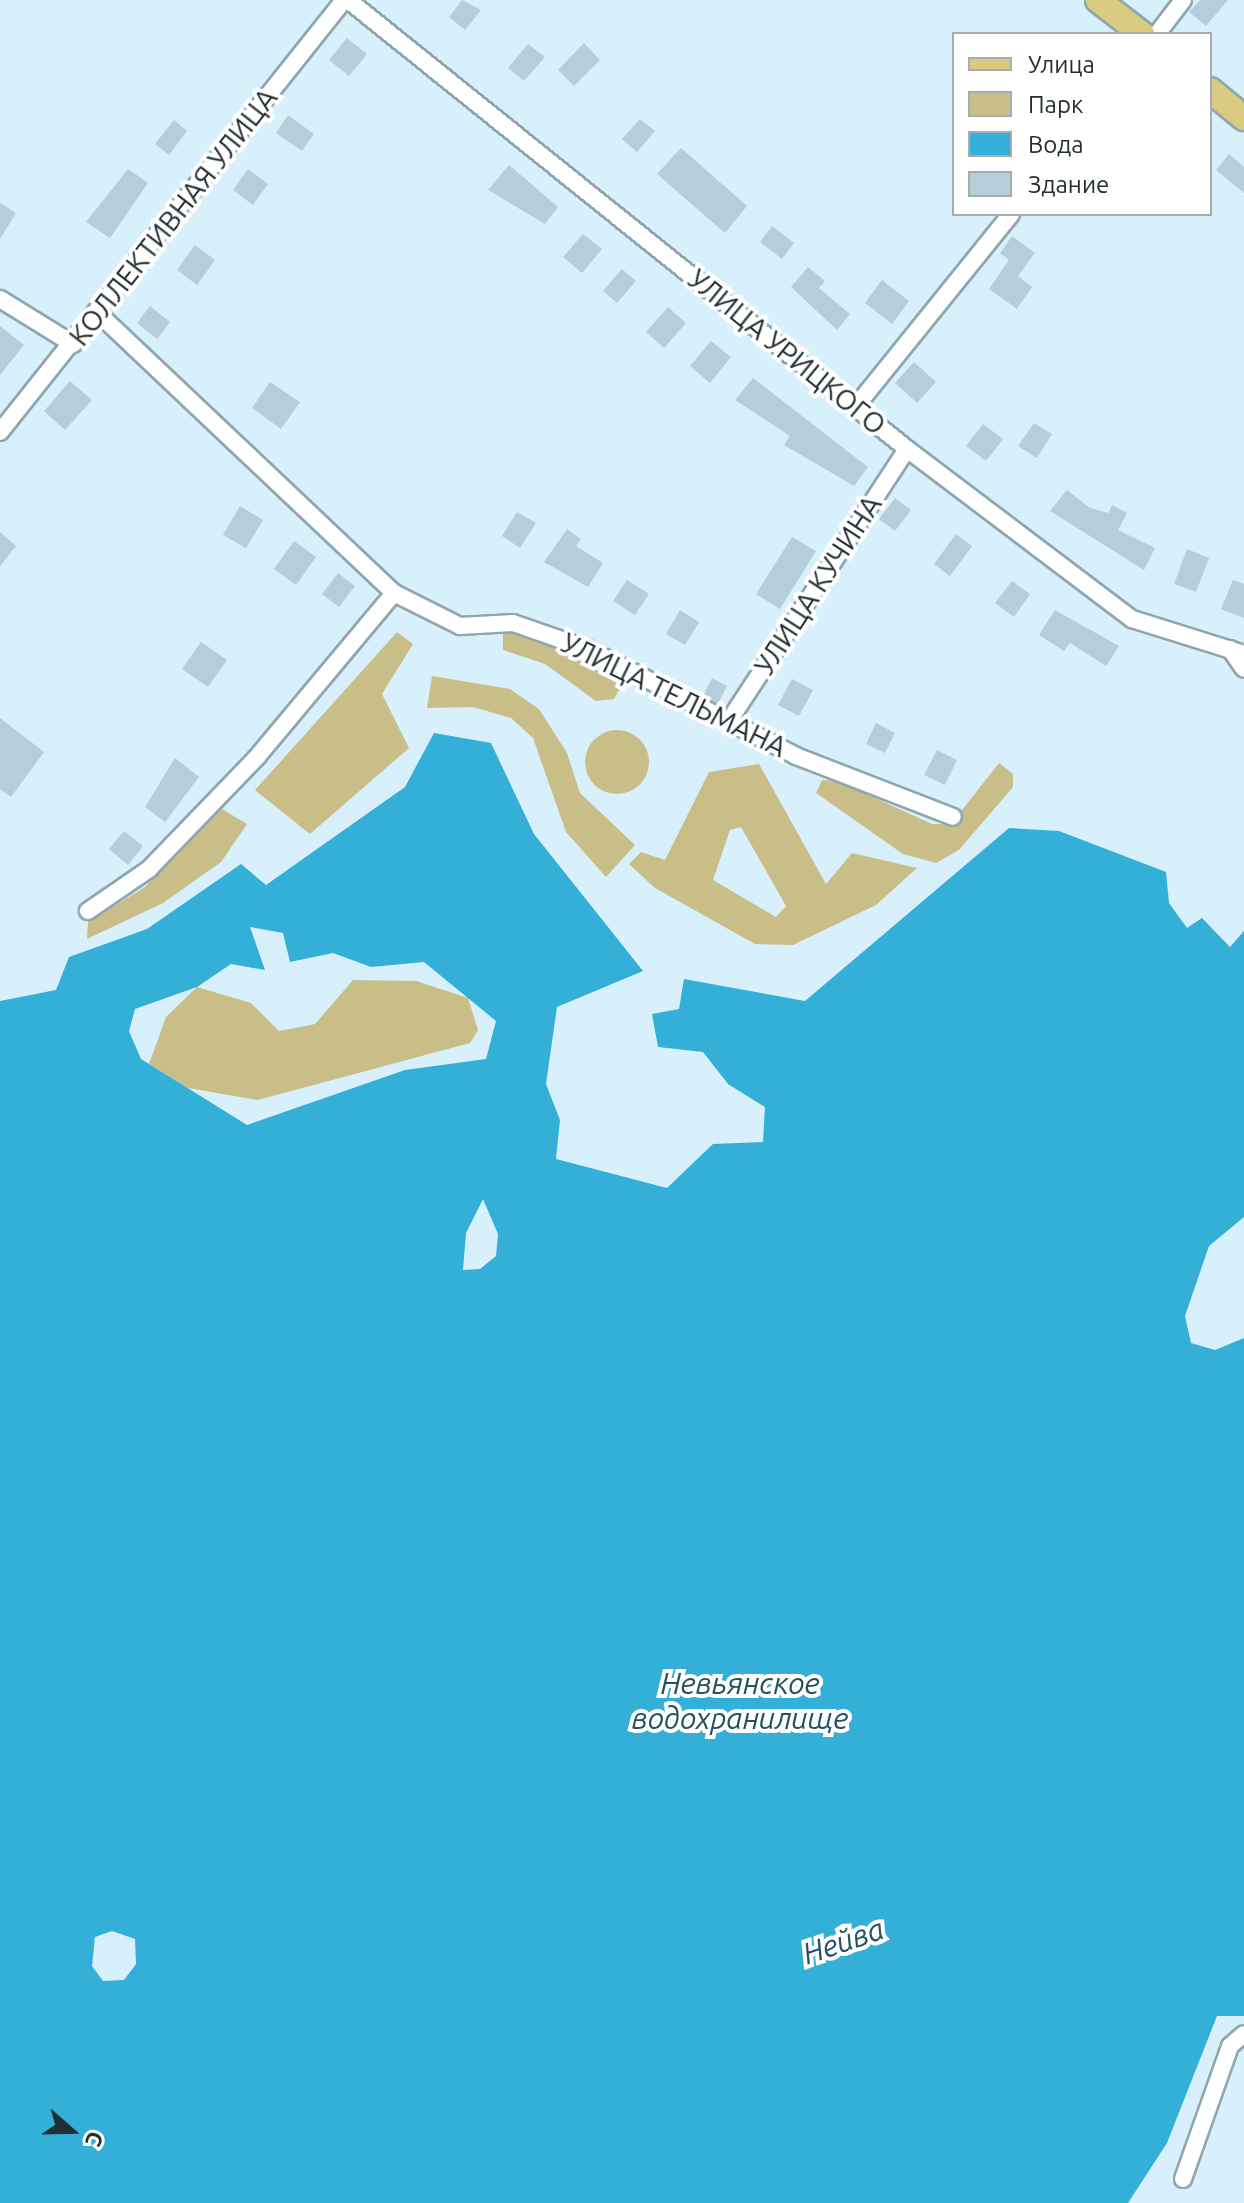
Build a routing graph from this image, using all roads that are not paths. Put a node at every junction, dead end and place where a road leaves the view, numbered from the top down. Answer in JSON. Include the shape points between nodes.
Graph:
{"nodes":[{"id":1,"x":346,"y":0,"type":"edge"},
{"id":2,"x":1098,"y":0,"type":"edge"},
{"id":3,"x":1183,"y":0,"type":"edge"},
{"id":4,"x":1139,"y":32,"type":"edge"},
{"id":5,"x":1159,"y":32,"type":"edge"},
{"id":6,"x":1212,"y":92,"type":"edge"},
{"id":7,"x":1244,"y":118,"type":"edge"},
{"id":8,"x":1009,"y":216,"type":"edge"},
{"id":9,"x":0,"y":299,"type":"edge"},
{"id":10,"x":100,"y":315,"type":"junction"},
{"id":11,"x":73,"y":344,"type":"junction"},
{"id":12,"x":857,"y":405,"type":"junction"},
{"id":13,"x":0,"y":432,"type":"edge"},
{"id":14,"x":907,"y":449,"type":"junction"},
{"id":15,"x":394,"y":593,"type":"junction"},
{"id":16,"x":1237,"y":651,"type":"edge"},
{"id":17,"x":1244,"y":669,"type":"edge"},
{"id":18,"x":729,"y":721,"type":"junction"},
{"id":19,"x":953,"y":817,"type":"dead end"},
{"id":20,"x":88,"y":911,"type":"dead end"},
{"id":21,"x":1244,"y":2034,"type":"edge"},
{"id":22,"x":1183,"y":2179,"type":"dead end"}],
"edges":[{"from":1,"to":10,"type":"street","name":"КОЛЛЕКТИВНАЯ УЛИЦА"},
{"from":1,"to":12,"type":"street","name":"УЛИЦА УРИЦКОГО"},
{"from":2,"to":4,"type":"main road"},
{"from":3,"to":5,"type":"street"},
{"from":6,"to":7,"type":"main road"},
{"from":8,"to":12,"type":"street"},
{"from":9,"to":11,"type":"street"},
{"from":10,"to":11,"type":"street","name":"КОЛЛЕКТИВНАЯ УЛИЦА"},
{"from":10,"to":15,"type":"street","name":"УЛИЦА ТЕЛЬМАНА"},
{"from":11,"to":13,"type":"street","name":"КОЛЛЕКТИВНАЯ УЛИЦА"},
{"from":12,"to":14,"type":"street","name":"УЛИЦА УРИЦКОГО"},
{"from":14,"to":16,"type":"street","name":"УЛИЦА УРИЦКОГО","via":[[1132,619]]},
{"from":14,"to":18,"type":"street","name":"УЛИЦА КУЧИНА"},
{"from":15,"to":18,"type":"street","name":"УЛИЦА ТЕЛЬМАНА","via":[[460,626],[513,623],[552,634]]},
{"from":15,"to":20,"type":"street","via":[[171,846],[123,892]]},
{"from":16,"to":17,"type":"street","name":"УЛИЦА УРИЦКОГО"},
{"from":18,"to":19,"type":"street","name":"УЛИЦА ТЕЛЬМАНА"},
{"from":21,"to":22,"type":"street","via":[[1230,2046]]}]}
